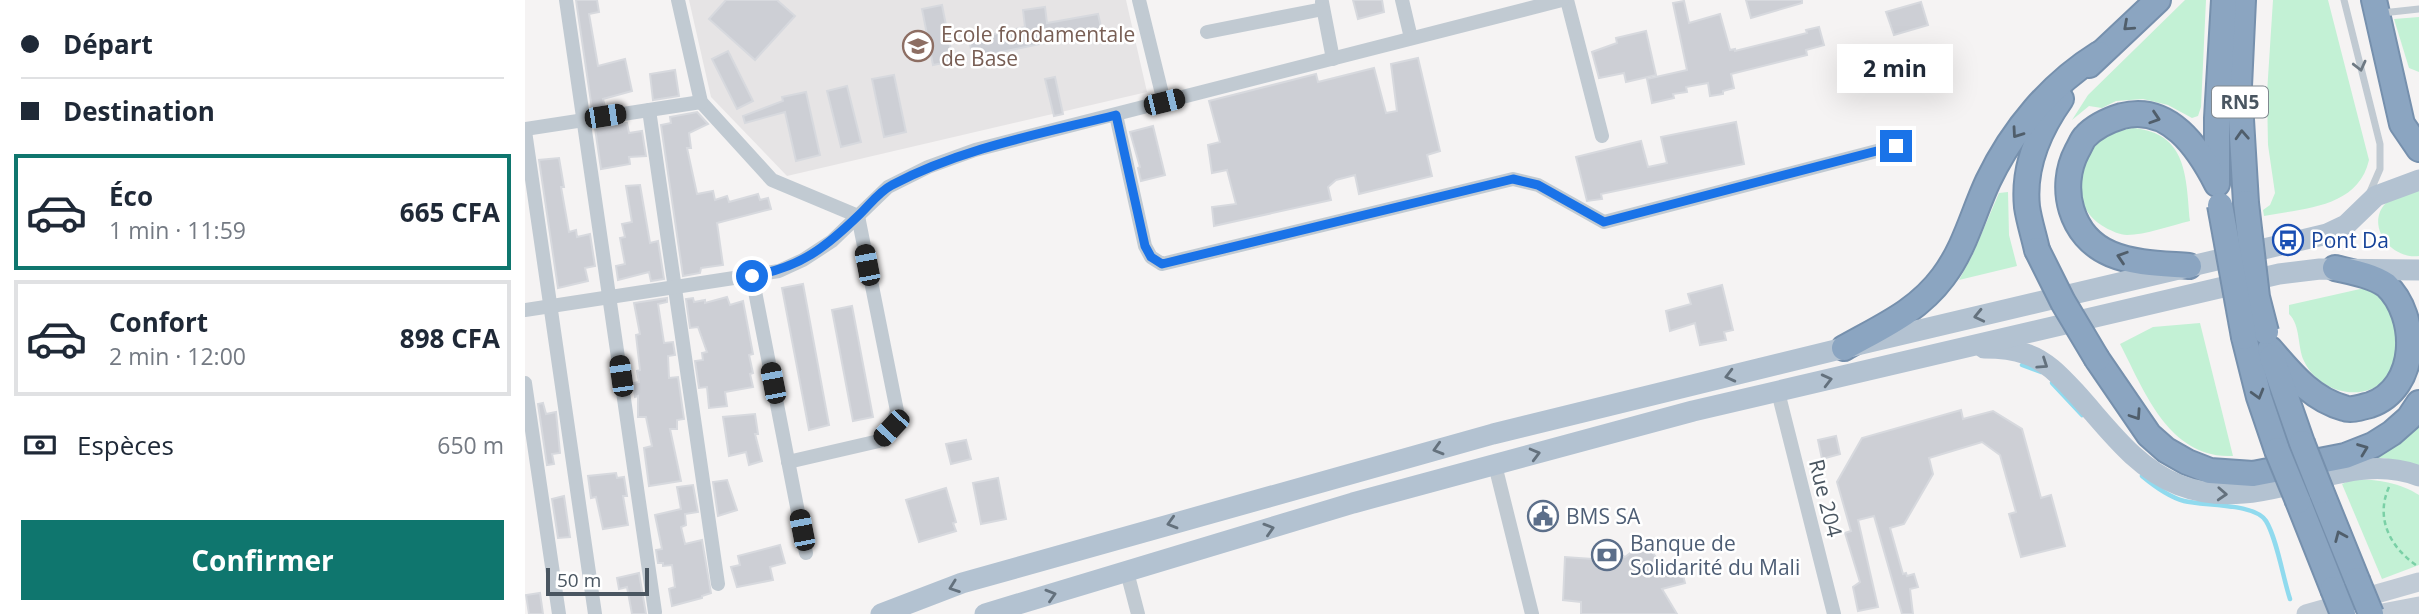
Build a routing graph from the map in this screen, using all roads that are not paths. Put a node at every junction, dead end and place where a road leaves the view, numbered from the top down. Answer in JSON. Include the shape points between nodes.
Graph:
{"nodes":[{"id":1,"x":566,"y":0,"type":"edge"},
{"id":2,"x":678,"y":0,"type":"edge"},
{"id":3,"x":1139,"y":0,"type":"edge"},
{"id":4,"x":1402,"y":0,"type":"edge"},
{"id":5,"x":1565,"y":0,"type":"edge"},
{"id":6,"x":2158,"y":0,"type":"edge"},
{"id":7,"x":2224,"y":0,"type":"edge"},
{"id":8,"x":2243,"y":0,"type":"edge"},
{"id":9,"x":2344,"y":0,"type":"edge"},
{"id":10,"x":1322,"y":5,"type":"edge"},
{"id":11,"x":2376,"y":7,"type":"edge"},
{"id":12,"x":2419,"y":9,"type":"edge"},
{"id":13,"x":1207,"y":33,"type":"dead end"},
{"id":14,"x":1411,"y":38,"type":"junction"},
{"id":15,"x":2099,"y":54,"type":"junction"},
{"id":16,"x":1333,"y":59,"type":"junction"},
{"id":17,"x":701,"y":102,"type":"junction"},
{"id":18,"x":1164,"y":102,"type":"junction"},
{"id":19,"x":649,"y":110,"type":"junction"},
{"id":20,"x":1116,"y":115,"type":"junction"},
{"id":21,"x":584,"y":120,"type":"junction"},
{"id":22,"x":525,"y":130,"type":"edge"},
{"id":23,"x":1602,"y":136,"type":"dead end"},
{"id":24,"x":1896,"y":146,"type":"dead end"},
{"id":25,"x":2419,"y":149,"type":"edge"},
{"id":26,"x":2419,"y":180,"type":"edge"},
{"id":27,"x":2218,"y":195,"type":"junction"},
{"id":28,"x":2364,"y":206,"type":"junction"},
{"id":29,"x":858,"y":216,"type":"junction"},
{"id":30,"x":2189,"y":267,"type":"junction"},
{"id":31,"x":2335,"y":268,"type":"junction"},
{"id":32,"x":2419,"y":270,"type":"edge"},
{"id":33,"x":752,"y":276,"type":"junction"},
{"id":34,"x":675,"y":288,"type":"junction"},
{"id":35,"x":609,"y":298,"type":"junction"},
{"id":36,"x":551,"y":306,"type":"junction"},
{"id":37,"x":525,"y":310,"type":"edge"},
{"id":38,"x":2260,"y":339,"type":"junction"},
{"id":39,"x":1844,"y":348,"type":"junction"},
{"id":40,"x":1954,"y":348,"type":"junction"},
{"id":41,"x":525,"y":383,"type":"edge"},
{"id":42,"x":1778,"y":392,"type":"junction"},
{"id":43,"x":2419,"y":403,"type":"edge"},
{"id":44,"x":789,"y":462,"type":"junction"},
{"id":45,"x":1495,"y":465,"type":"junction"},
{"id":46,"x":2419,"y":476,"type":"edge"},
{"id":47,"x":806,"y":553,"type":"dead end"},
{"id":48,"x":1127,"y":572,"type":"junction"},
{"id":49,"x":2419,"y":582,"type":"edge"},
{"id":50,"x":718,"y":583,"type":"dead end"},
{"id":51,"x":2419,"y":606,"type":"edge"},
{"id":52,"x":655,"y":612,"type":"dead end"},
{"id":53,"x":559,"y":614,"type":"edge"},
{"id":54,"x":595,"y":614,"type":"edge"},
{"id":55,"x":881,"y":614,"type":"edge"},
{"id":56,"x":985,"y":614,"type":"edge"},
{"id":57,"x":1138,"y":614,"type":"edge"},
{"id":58,"x":1532,"y":614,"type":"edge"},
{"id":59,"x":1834,"y":614,"type":"edge"},
{"id":60,"x":2306,"y":614,"type":"edge"},
{"id":61,"x":2343,"y":614,"type":"edge"},
{"id":62,"x":2371,"y":614,"type":"edge"},
{"id":63,"x":2377,"y":614,"type":"edge"}],
"edges":[{"from":1,"to":21,"type":"street"},
{"from":2,"to":17,"type":"street"},
{"from":3,"to":18,"type":"street"},
{"from":4,"to":14,"type":"street"},
{"from":5,"to":14,"type":"street"},
{"from":5,"to":23,"type":"street"},
{"from":6,"to":15,"type":"highway","one_way":true},
{"from":7,"to":27,"type":"highway","number":"RN5"},
{"from":38,"to":8,"type":"highway","number":"RN5","one_way":true,"bridge":true,"via":[[2239,86]]},
{"from":9,"to":28,"type":"lane","one_way":true,"via":[[2380,144],[2380,169]]},
{"from":10,"to":13,"type":"street"},
{"from":10,"to":16,"type":"street"},
{"from":11,"to":12,"type":"lane"},
{"from":11,"to":25,"type":"highway","via":[[2402,124]]},
{"from":14,"to":16,"type":"street"},
{"from":15,"to":39,"type":"highway","one_way":true,"via":[[2054,87],[2019,129],[1988,182],[1965,240],[1944,276],[1914,309]]},
{"from":15,"to":43,"type":"highway","one_way":true,"bridge":true,"via":[[2047,118],[2030,164],[2027,206],[2037,250],[2063,302],[2149,435],[2166,450],[2210,471],[2253,474],[2345,456],[2373,445],[2409,418]]},
{"from":16,"to":18,"type":"street"},
{"from":17,"to":19,"type":"street"},
{"from":17,"to":29,"type":"street","via":[[772,180]]},
{"from":18,"to":20,"type":"street"},
{"from":19,"to":21,"type":"street"},
{"from":19,"to":34,"type":"street"},
{"from":20,"to":24,"type":"street","via":[[1145,246],[1162,264],[1513,179],[1538,185],[1604,222]]},
{"from":20,"to":29,"type":"street","via":[[975,150],[928,167],[888,187]]},
{"from":21,"to":22,"type":"street"},
{"from":21,"to":35,"type":"street"},
{"from":22,"to":36,"type":"street"},
{"from":26,"to":28,"type":"main road","via":[[2376,196]]},
{"from":30,"to":27,"type":"highway","one_way":true,"via":[[2135,262],[2108,253],[2086,237],[2073,217],[2067,187],[2069,166],[2084,137],[2109,120],[2134,113],[2154,116],[2189,139]]},
{"from":27,"to":38,"type":"highway","number":"RN5","bridge":true},
{"from":28,"to":30,"type":"main road","via":[[2346,225],[2327,234]]},
{"from":29,"to":33,"type":"street","via":[[803,260]]},
{"from":29,"to":44,"type":"street","via":[[897,411],[891,428],[879,441]]},
{"from":30,"to":39,"type":"main road","one_way":true},
{"from":31,"to":32,"type":"main road"},
{"from":31,"to":38,"type":"highway","via":[[2385,284],[2410,314],[2414,356],[2392,394],[2346,410],[2318,398]]},
{"from":31,"to":40,"type":"main road","via":[[2279,274]]},
{"from":33,"to":34,"type":"street"},
{"from":33,"to":44,"type":"street"},
{"from":34,"to":35,"type":"street"},
{"from":34,"to":50,"type":"street"},
{"from":35,"to":36,"type":"street"},
{"from":35,"to":52,"type":"street"},
{"from":36,"to":37,"type":"street"},
{"from":36,"to":54,"type":"street"},
{"from":38,"to":61,"type":"highway","number":"RN5","one_way":true,"bridge":true,"via":[[2259,397]]},
{"from":62,"to":38,"type":"highway","number":"RN5","one_way":true,"bridge":true},
{"from":39,"to":55,"type":"main road","one_way":true,"via":[[1453,445],[988,576]]},
{"from":42,"to":40,"type":"main road","one_way":true},
{"from":40,"to":46,"type":"main road","one_way":true,"via":[[2001,348],[2046,364],[2138,461],[2179,485],[2213,495],[2244,495],[2370,468],[2398,469]]},
{"from":41,"to":53,"type":"street"},
{"from":45,"to":42,"type":"main road","one_way":true},
{"from":42,"to":59,"type":"street","name":"Rue 204"},
{"from":44,"to":47,"type":"street"},
{"from":48,"to":45,"type":"main road","one_way":true},
{"from":45,"to":58,"type":"street"},
{"from":56,"to":48,"type":"main road","one_way":true},
{"from":48,"to":57,"type":"street"},
{"from":49,"to":60,"type":"street"},
{"from":51,"to":63,"type":"street"}]}
